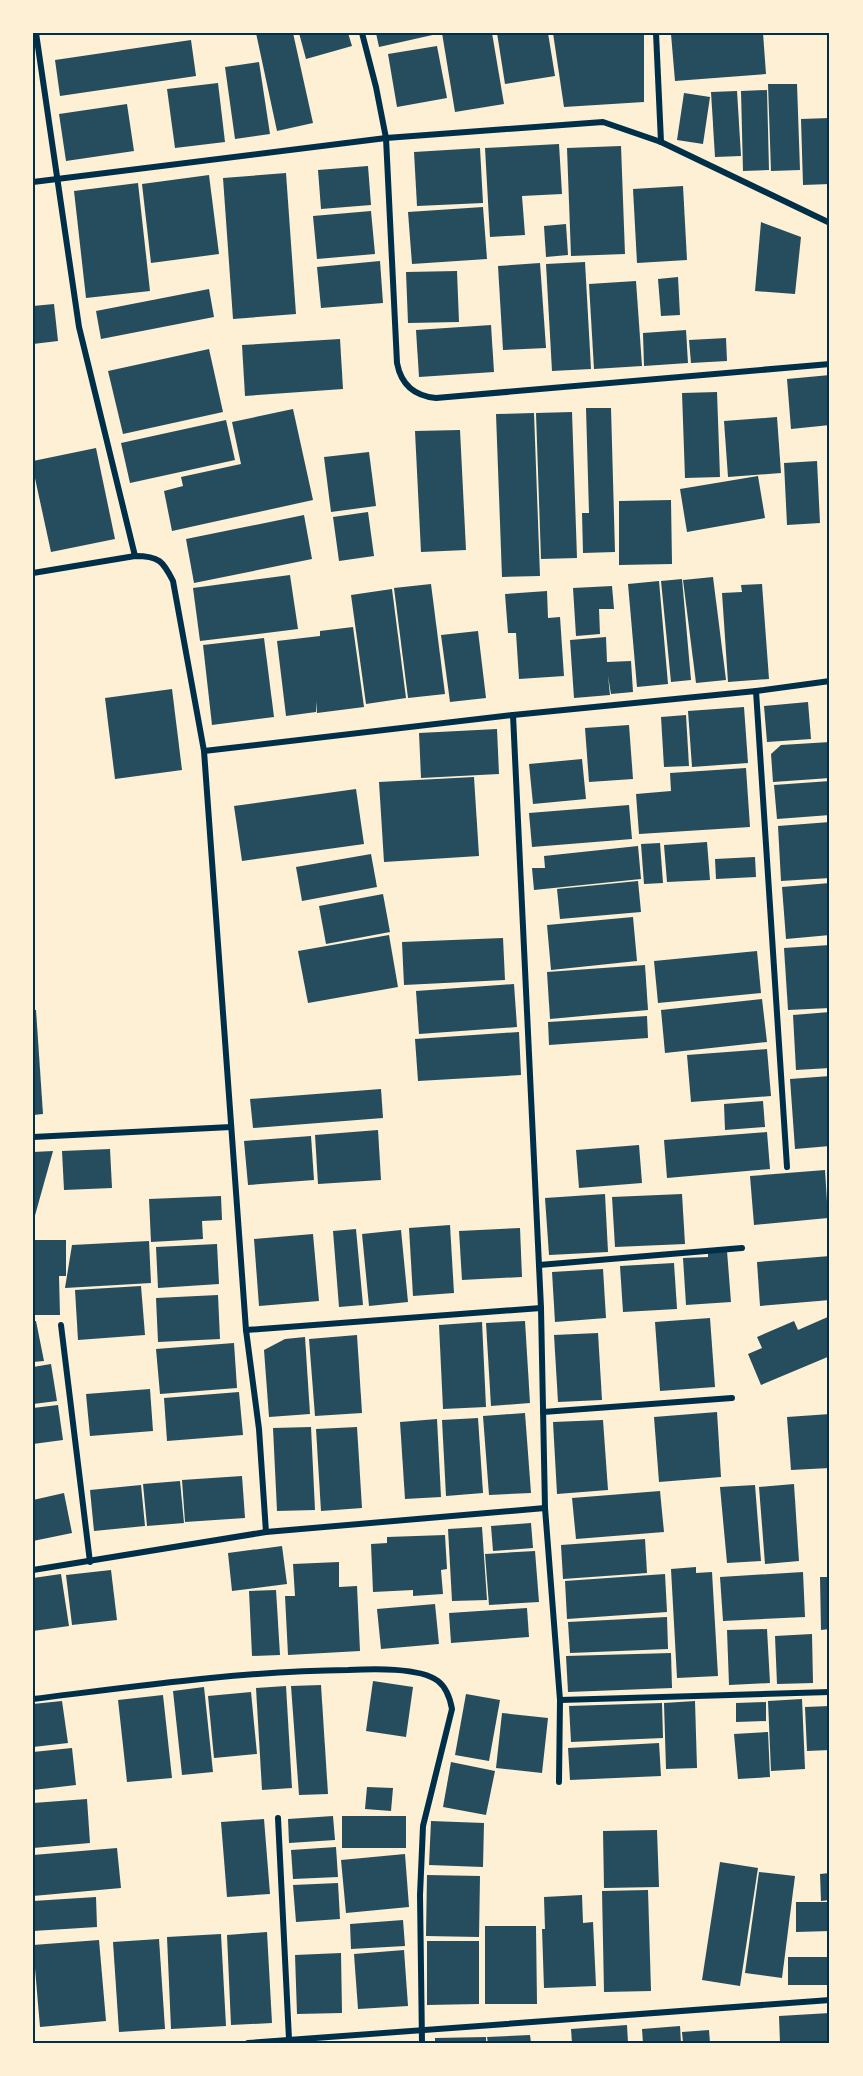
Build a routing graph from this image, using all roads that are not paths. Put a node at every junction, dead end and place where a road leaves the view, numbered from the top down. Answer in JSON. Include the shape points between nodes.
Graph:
{"nodes":[{"id":1,"x":36,"y":33,"type":"edge"},
{"id":2,"x":362,"y":33,"type":"edge"},
{"id":3,"x":656,"y":33,"type":"edge"},
{"id":4,"x":386,"y":138,"type":"junction"},
{"id":5,"x":660,"y":142,"type":"junction"},
{"id":6,"x":56,"y":180,"type":"junction"},
{"id":7,"x":33,"y":182,"type":"edge"},
{"id":8,"x":830,"y":223,"type":"edge"},
{"id":9,"x":830,"y":364,"type":"edge"},
{"id":10,"x":135,"y":556,"type":"junction"},
{"id":11,"x":33,"y":573,"type":"edge"},
{"id":12,"x":830,"y":681,"type":"edge"},
{"id":13,"x":756,"y":691,"type":"junction"},
{"id":14,"x":513,"y":716,"type":"junction"},
{"id":15,"x":204,"y":750,"type":"junction"},
{"id":16,"x":231,"y":1127,"type":"junction"},
{"id":17,"x":33,"y":1137,"type":"edge"},
{"id":18,"x":787,"y":1167,"type":"dead end"},
{"id":19,"x":742,"y":1248,"type":"dead end"},
{"id":20,"x":539,"y":1265,"type":"junction"},
{"id":21,"x":541,"y":1308,"type":"junction"},
{"id":22,"x":61,"y":1325,"type":"dead end"},
{"id":23,"x":246,"y":1330,"type":"junction"},
{"id":24,"x":732,"y":1398,"type":"dead end"},
{"id":25,"x":543,"y":1412,"type":"junction"},
{"id":26,"x":545,"y":1508,"type":"junction"},
{"id":27,"x":266,"y":1532,"type":"junction"},
{"id":28,"x":90,"y":1562,"type":"junction"},
{"id":29,"x":33,"y":1570,"type":"edge"},
{"id":30,"x":830,"y":1692,"type":"edge"},
{"id":31,"x":33,"y":1699,"type":"edge"},
{"id":32,"x":560,"y":1700,"type":"junction"},
{"id":33,"x":559,"y":1782,"type":"dead end"},
{"id":34,"x":278,"y":1818,"type":"dead end"},
{"id":35,"x":830,"y":2000,"type":"edge"},
{"id":36,"x":422,"y":2030,"type":"junction"},
{"id":37,"x":289,"y":2039,"type":"junction"},
{"id":38,"x":248,"y":2043,"type":"edge"},
{"id":39,"x":422,"y":2043,"type":"edge"}],
"edges":[{"from":1,"to":6,"type":"street"},
{"from":2,"to":4,"type":"street"},
{"from":3,"to":5,"type":"street"},
{"from":4,"to":5,"type":"street","via":[[603,122]]},
{"from":4,"to":6,"type":"street"},
{"from":4,"to":9,"type":"street","via":[[397,363],[403,381],[418,394],[436,398]]},
{"from":5,"to":8,"type":"street"},
{"from":6,"to":7,"type":"street"},
{"from":6,"to":10,"type":"street","via":[[79,327]]},
{"from":10,"to":11,"type":"street"},
{"from":10,"to":15,"type":"street","via":[[161,561],[173,581]]},
{"from":12,"to":13,"type":"street"},
{"from":13,"to":14,"type":"street"},
{"from":13,"to":18,"type":"street"},
{"from":14,"to":15,"type":"street"},
{"from":14,"to":20,"type":"street"},
{"from":15,"to":16,"type":"street"},
{"from":16,"to":17,"type":"street"},
{"from":16,"to":23,"type":"street"},
{"from":19,"to":20,"type":"street"},
{"from":20,"to":21,"type":"street"},
{"from":21,"to":23,"type":"street"},
{"from":21,"to":25,"type":"street"},
{"from":22,"to":28,"type":"street"},
{"from":23,"to":27,"type":"street","via":[[259,1429]]},
{"from":24,"to":25,"type":"street"},
{"from":25,"to":26,"type":"street"},
{"from":26,"to":27,"type":"street"},
{"from":26,"to":32,"type":"street"},
{"from":27,"to":28,"type":"street"},
{"from":28,"to":29,"type":"street"},
{"from":30,"to":32,"type":"street"},
{"from":31,"to":36,"type":"street","via":[[251,1673],[385,1669],[423,1674],[438,1681],[450,1695],[452,1709],[423,1826]]},
{"from":32,"to":33,"type":"street"},
{"from":34,"to":37,"type":"street"},
{"from":35,"to":36,"type":"street"},
{"from":36,"to":37,"type":"street"},
{"from":36,"to":39,"type":"street"},
{"from":37,"to":38,"type":"street"}]}
